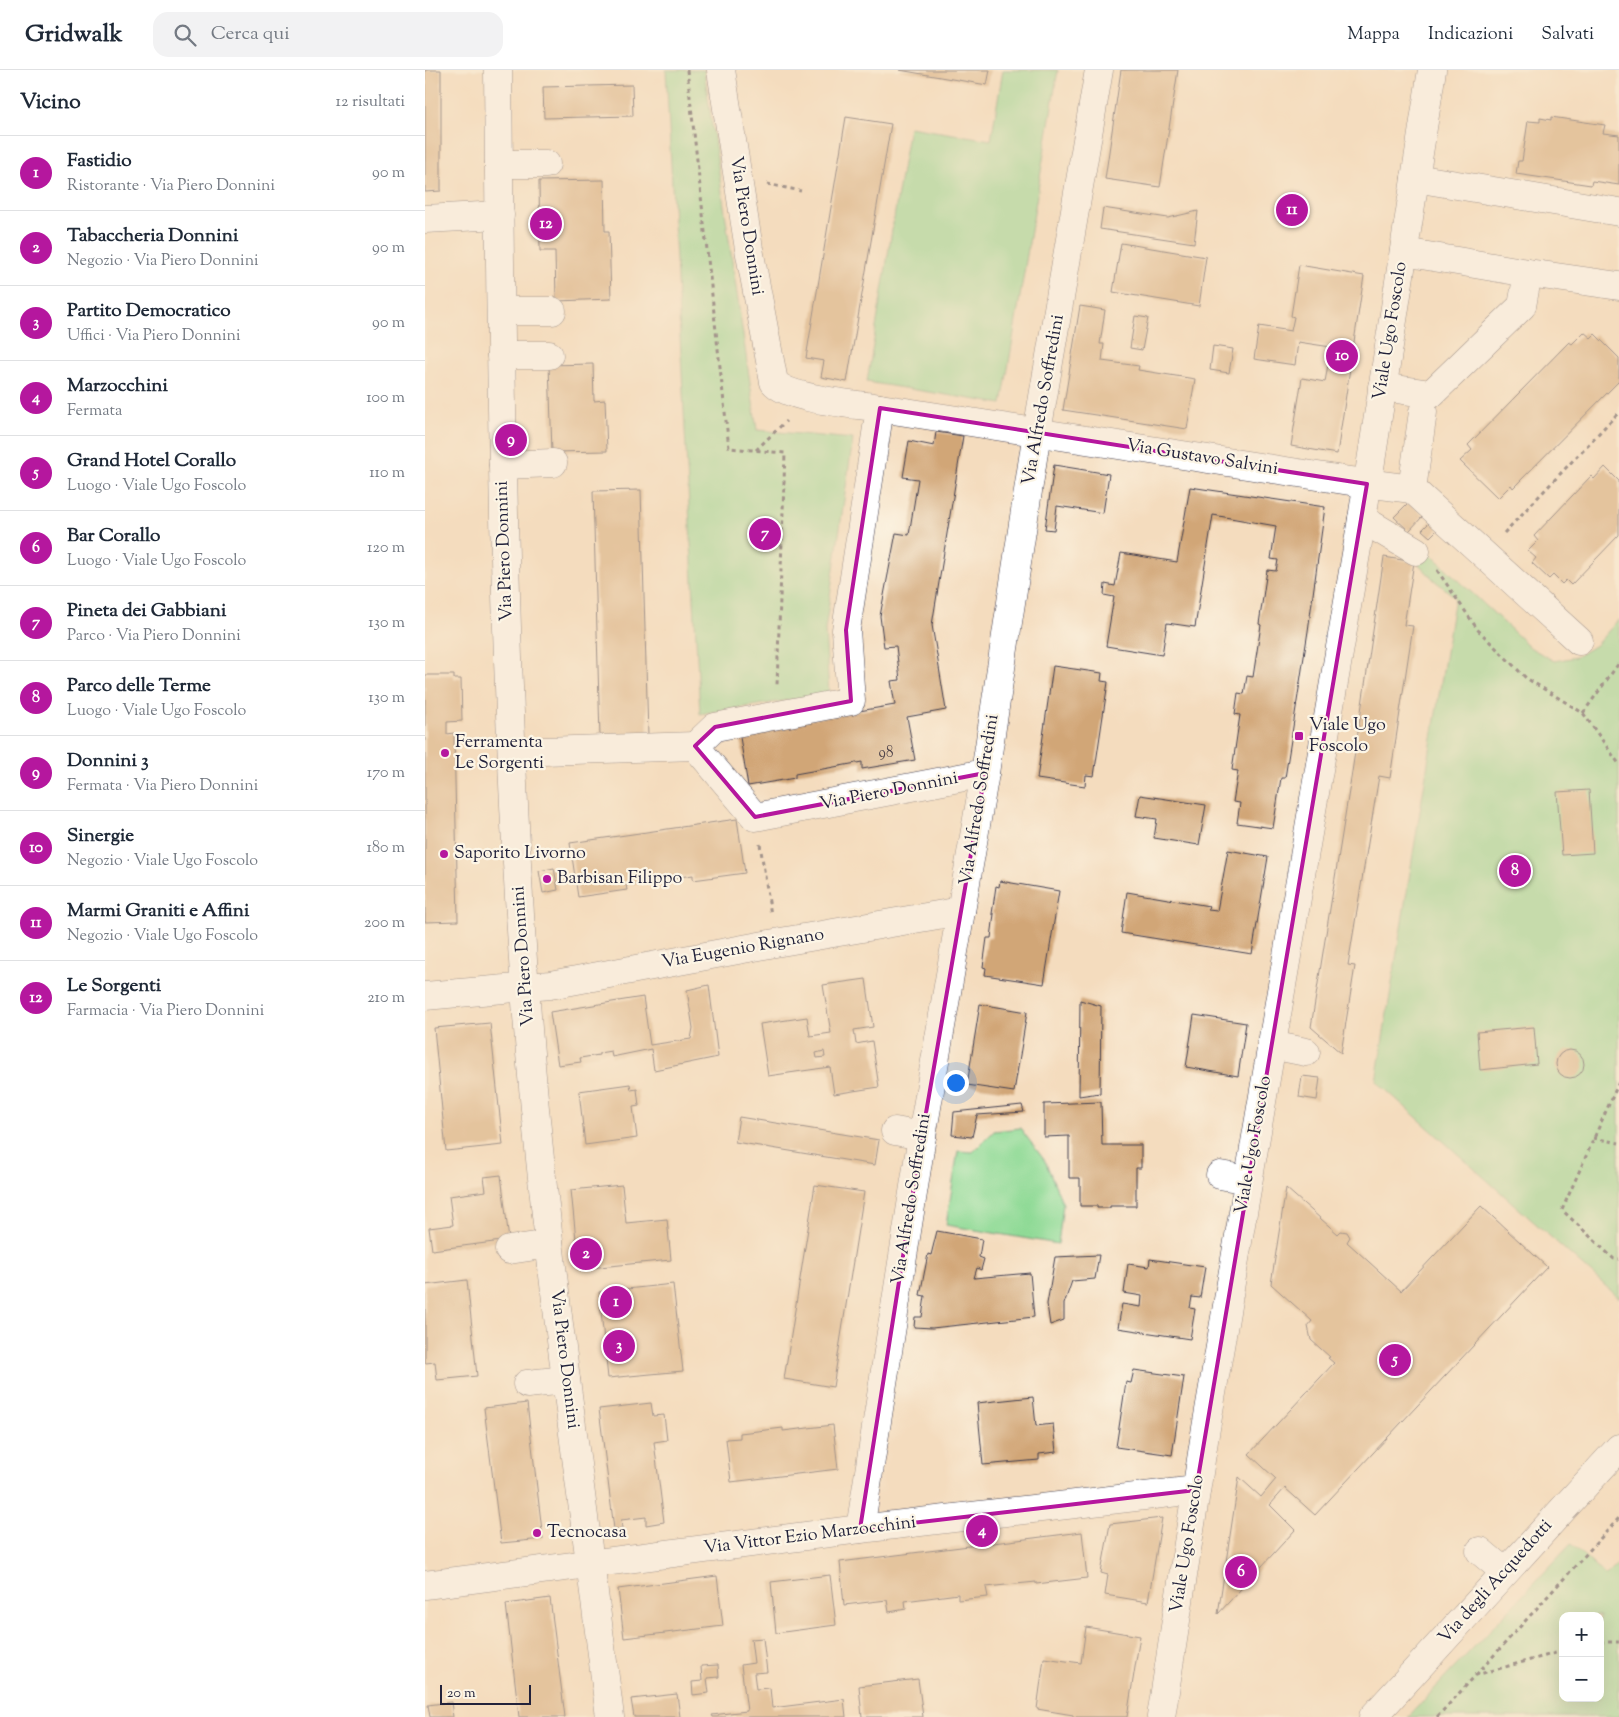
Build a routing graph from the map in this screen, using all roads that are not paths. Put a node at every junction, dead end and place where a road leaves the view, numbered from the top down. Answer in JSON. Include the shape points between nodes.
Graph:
{"nodes":[{"id":1,"x":498,"y":70,"type":"edge"},
{"id":2,"x":721,"y":70,"type":"edge"},
{"id":3,"x":1099,"y":70,"type":"edge"},
{"id":4,"x":1432,"y":70,"type":"edge"},
{"id":5,"x":499,"y":164,"type":"junction"},
{"id":6,"x":546,"y":164,"type":"dead end"},
{"id":7,"x":1415,"y":178,"type":"junction"},
{"id":8,"x":1619,"y":212,"type":"edge"},
{"id":9,"x":500,"y":215,"type":"junction"},
{"id":10,"x":425,"y":220,"type":"edge"},
{"id":11,"x":1404,"y":252,"type":"junction"},
{"id":12,"x":1529,"y":273,"type":"junction"},
{"id":13,"x":1619,"y":286,"type":"edge"},
{"id":14,"x":501,"y":311,"type":"junction"},
{"id":15,"x":552,"y":311,"type":"dead end"},
{"id":16,"x":501,"y":355,"type":"junction"},
{"id":17,"x":549,"y":355,"type":"dead end"},
{"id":18,"x":1382,"y":387,"type":"junction"},
{"id":19,"x":880,"y":408,"type":"junction"},
{"id":20,"x":1423,"y":412,"type":"dead end"},
{"id":21,"x":1037,"y":432,"type":"junction"},
{"id":22,"x":553,"y":463,"type":"dead end"},
{"id":23,"x":503,"y":465,"type":"junction"},
{"id":24,"x":1367,"y":484,"type":"junction"},
{"id":25,"x":1412,"y":489,"type":"junction"},
{"id":26,"x":1362,"y":518,"type":"junction"},
{"id":27,"x":1416,"y":551,"type":"road end"},
{"id":28,"x":1579,"y":641,"type":"dead end"},
{"id":29,"x":695,"y":746,"type":"junction"},
{"id":30,"x":513,"y":752,"type":"junction"},
{"id":31,"x":990,"y":789,"type":"junction"},
{"id":32,"x":961,"y":912,"type":"junction"},
{"id":33,"x":525,"y":988,"type":"junction"},
{"id":34,"x":425,"y":996,"type":"edge"},
{"id":35,"x":1271,"y":1045,"type":"junction"},
{"id":36,"x":1306,"y":1052,"type":"dead end"},
{"id":37,"x":895,"y":1132,"type":"dead end"},
{"id":38,"x":922,"y":1136,"type":"junction"},
{"id":39,"x":1220,"y":1175,"type":"dead end"},
{"id":40,"x":1248,"y":1180,"type":"junction"},
{"id":41,"x":551,"y":1253,"type":"junction"},
{"id":42,"x":511,"y":1258,"type":"dead end"},
{"id":43,"x":566,"y":1380,"type":"junction"},
{"id":44,"x":527,"y":1384,"type":"dead end"},
{"id":45,"x":1619,"y":1448,"type":"edge"},
{"id":46,"x":1195,"y":1490,"type":"junction"},
{"id":47,"x":860,"y":1529,"type":"junction"},
{"id":48,"x":1480,"y":1551,"type":"dead end"},
{"id":49,"x":591,"y":1564,"type":"junction"},
{"id":50,"x":1505,"y":1572,"type":"junction"},
{"id":51,"x":425,"y":1585,"type":"edge"},
{"id":52,"x":610,"y":1717,"type":"edge"},
{"id":53,"x":1161,"y":1717,"type":"edge"},
{"id":54,"x":1373,"y":1717,"type":"edge"}],
"edges":[{"from":1,"to":5,"type":"street","name":"Via Piero Donnini"},
{"from":2,"to":19,"type":"street","name":"Via Piero Donnini","via":[[773,382],[797,395]]},
{"from":3,"to":21,"type":"street","name":"Via Alfredo Soffredini"},
{"from":4,"to":7,"type":"street","name":"Viale Ugo Foscolo"},
{"from":5,"to":6,"type":"street"},
{"from":5,"to":9,"type":"street","name":"Via Piero Donnini"},
{"from":7,"to":8,"type":"street"},
{"from":7,"to":11,"type":"street","name":"Viale Ugo Foscolo"},
{"from":9,"to":10,"type":"street"},
{"from":9,"to":14,"type":"street","name":"Via Piero Donnini"},
{"from":11,"to":12,"type":"street"},
{"from":11,"to":18,"type":"street","name":"Viale Ugo Foscolo"},
{"from":12,"to":13,"type":"street"},
{"from":12,"to":18,"type":"street","via":[[1522,306],[1431,394]]},
{"from":14,"to":15,"type":"street"},
{"from":14,"to":16,"type":"street","name":"Via Piero Donnini"},
{"from":16,"to":17,"type":"street"},
{"from":16,"to":23,"type":"street","name":"Via Piero Donnini"},
{"from":18,"to":24,"type":"street","name":"Viale Ugo Foscolo"},
{"from":19,"to":21,"type":"street","name":"Via Gustavo Salvini"},
{"from":19,"to":29,"type":"street","via":[[846,630],[851,701],[715,727]]},
{"from":20,"to":25,"type":"street"},
{"from":21,"to":24,"type":"street","name":"Via Gustavo Salvini"},
{"from":21,"to":31,"type":"street","name":"Via Alfredo Soffredini","via":[[1015,653]]},
{"from":22,"to":23,"type":"street"},
{"from":23,"to":30,"type":"street","name":"Via Piero Donnini"},
{"from":24,"to":25,"type":"street","name":"Via Gustavo Salvini"},
{"from":24,"to":26,"type":"street","name":"Viale Ugo Foscolo"},
{"from":25,"to":28,"type":"street"},
{"from":26,"to":27,"type":"street"},
{"from":26,"to":35,"type":"street","name":"Viale Ugo Foscolo"},
{"from":29,"to":30,"type":"street"},
{"from":29,"to":31,"type":"street","name":"Via Piero Donnini","via":[[755,816]]},
{"from":30,"to":33,"type":"street","name":"Via Piero Donnini"},
{"from":31,"to":32,"type":"street","name":"Via Alfredo Soffredini"},
{"from":32,"to":33,"type":"street","name":"Via Eugenio Rignano"},
{"from":32,"to":38,"type":"street","name":"Via Alfredo Soffredini"},
{"from":33,"to":34,"type":"street","name":"Via Eugenio Rignano"},
{"from":33,"to":41,"type":"street","name":"Via Piero Donnini"},
{"from":35,"to":36,"type":"street"},
{"from":35,"to":40,"type":"street","name":"Viale Ugo Foscolo"},
{"from":37,"to":38,"type":"street"},
{"from":38,"to":47,"type":"street","name":"Via Alfredo Soffredini"},
{"from":39,"to":40,"type":"street"},
{"from":40,"to":46,"type":"street","name":"Viale Ugo Foscolo"},
{"from":41,"to":42,"type":"street"},
{"from":41,"to":43,"type":"street","name":"Via Piero Donnini"},
{"from":43,"to":44,"type":"street"},
{"from":43,"to":49,"type":"street","name":"Via Piero Donnini"},
{"from":45,"to":50,"type":"street","name":"Via degli Acquedotti"},
{"from":46,"to":47,"type":"street","name":"Via Vittor Ezio Marzocchini"},
{"from":46,"to":53,"type":"street","name":"Viale Ugo Foscolo"},
{"from":47,"to":49,"type":"street","name":"Via Vittor Ezio Marzocchini"},
{"from":48,"to":50,"type":"street"},
{"from":49,"to":51,"type":"street","name":"Via Vittor Ezio Marzocchini"},
{"from":49,"to":52,"type":"street","name":"Via Piero Donnini"},
{"from":50,"to":54,"type":"street","name":"Via degli Acquedotti"}]}
